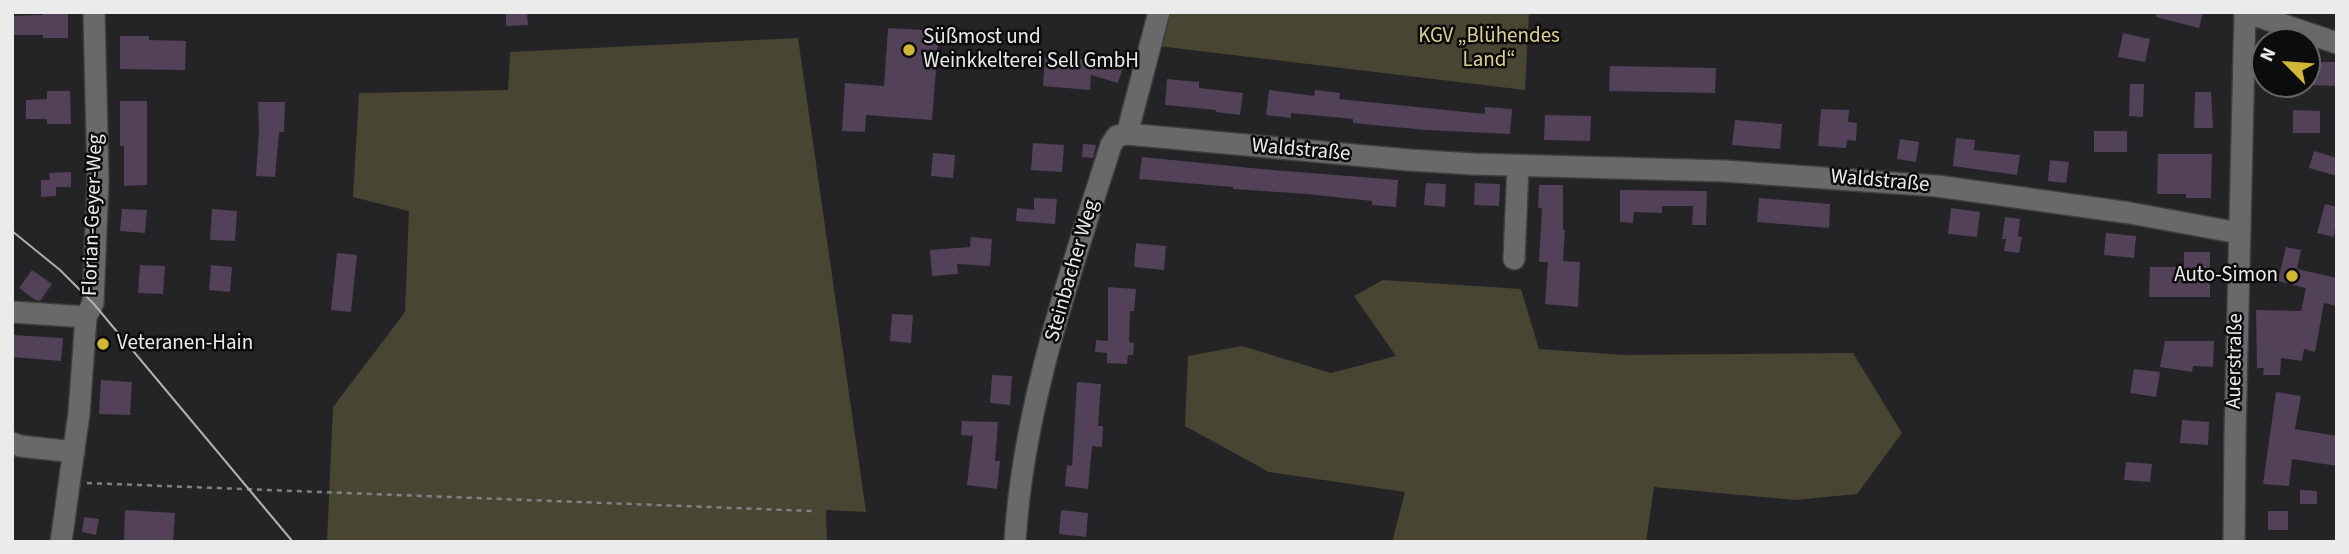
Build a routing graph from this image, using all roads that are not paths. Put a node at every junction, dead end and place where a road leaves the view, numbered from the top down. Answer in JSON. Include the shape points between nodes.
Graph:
{"nodes":[{"id":1,"x":94,"y":12,"type":"edge"},
{"id":2,"x":1159,"y":12,"type":"edge"},
{"id":3,"x":2245,"y":12,"type":"edge"},
{"id":4,"x":2337,"y":43,"type":"edge"},
{"id":5,"x":1127,"y":134,"type":"junction"},
{"id":6,"x":1518,"y":166,"type":"junction"},
{"id":7,"x":2239,"y":233,"type":"junction"},
{"id":8,"x":1514,"y":259,"type":"dead end"},
{"id":9,"x":12,"y":312,"type":"edge"},
{"id":10,"x":86,"y":317,"type":"junction"},
{"id":11,"x":12,"y":443,"type":"edge"},
{"id":12,"x":74,"y":452,"type":"junction"},
{"id":13,"x":61,"y":542,"type":"edge"},
{"id":14,"x":1015,"y":542,"type":"edge"},
{"id":15,"x":2234,"y":542,"type":"edge"}],
"edges":[{"from":1,"to":10,"type":"street","name":"Florian-Geyer-Weg","via":[[98,180],[93,303]]},
{"from":2,"to":5,"type":"street","name":"Steinbacher Weg"},
{"from":3,"to":4,"type":"street"},
{"from":3,"to":7,"type":"street","name":"Auerstraße"},
{"from":5,"to":6,"type":"street","name":"Waldstraße"},
{"from":5,"to":14,"type":"street","name":"Steinbacher Weg","via":[[1117,136],[1111,145],[1030,419]]},
{"from":6,"to":7,"type":"street","name":"Waldstraße","via":[[1724,171],[1937,186]]},
{"from":6,"to":8,"type":"street"},
{"from":7,"to":15,"type":"street","name":"Auerstraße"},
{"from":9,"to":10,"type":"street"},
{"from":10,"to":12,"type":"street","name":"Florian-Geyer-Weg"},
{"from":11,"to":12,"type":"street"},
{"from":12,"to":13,"type":"street","name":"Florian-Geyer-Weg"}]}
